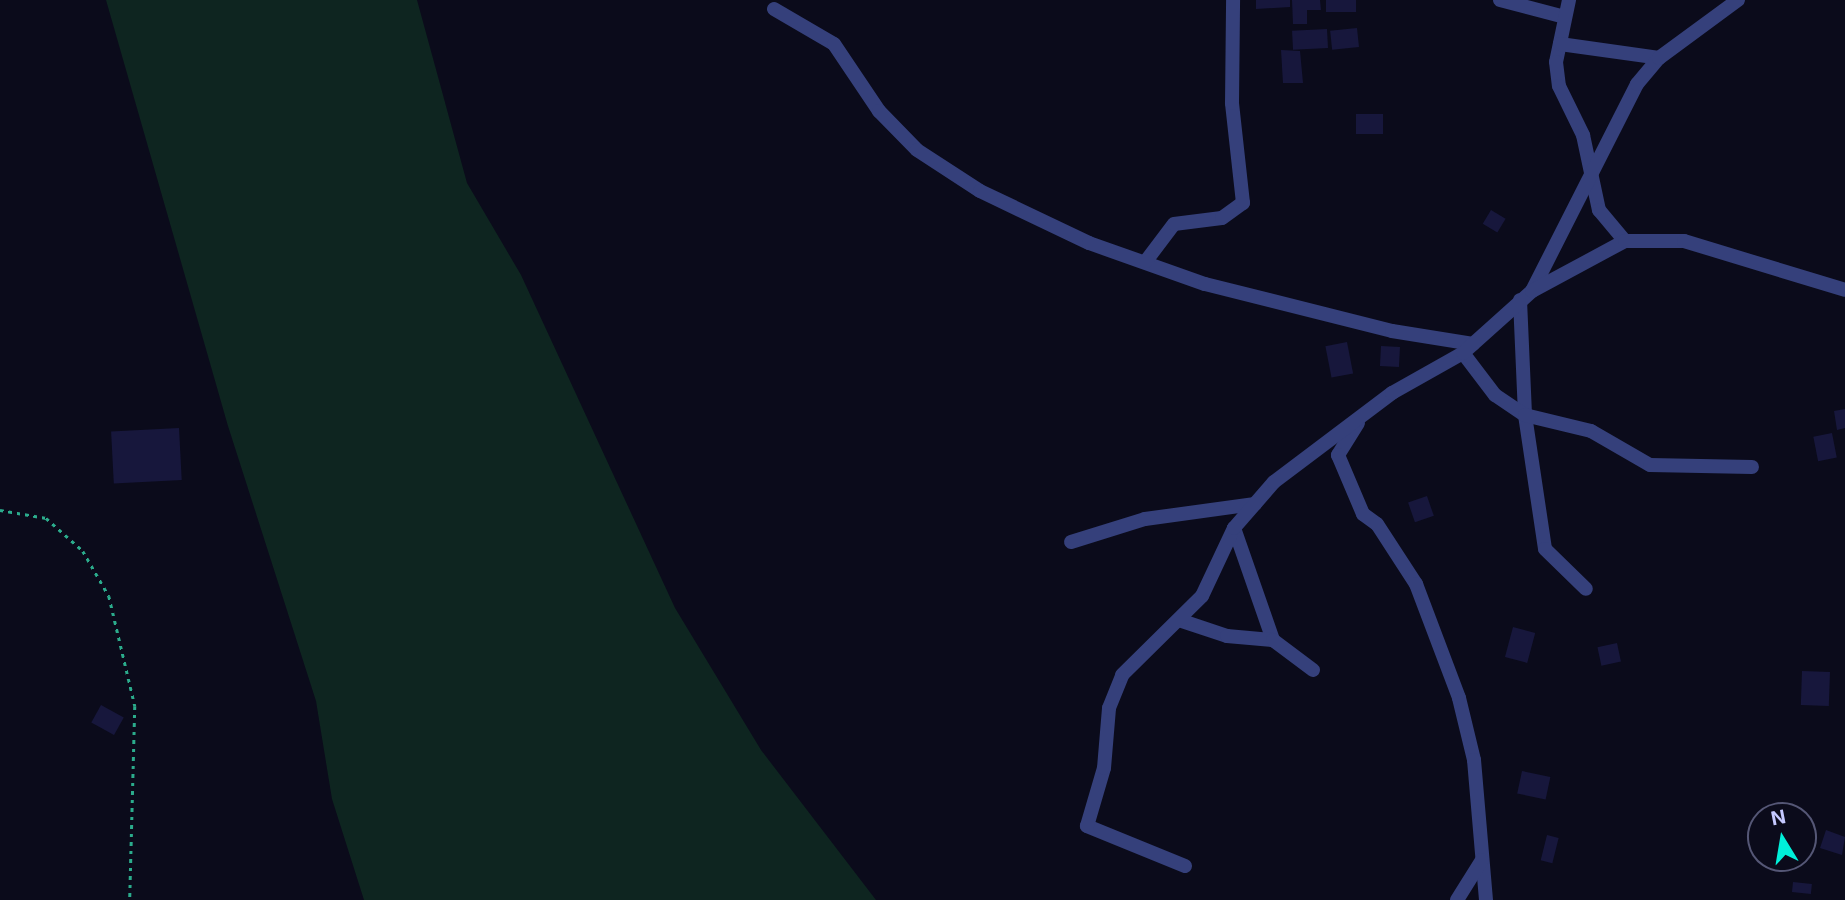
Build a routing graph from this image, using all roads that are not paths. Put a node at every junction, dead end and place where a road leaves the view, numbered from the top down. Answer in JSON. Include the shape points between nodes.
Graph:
{"nodes":[{"id":1,"x":1233,"y":0,"type":"edge"},
{"id":2,"x":1500,"y":0,"type":"edge"},
{"id":3,"x":1569,"y":0,"type":"edge"},
{"id":4,"x":1738,"y":0,"type":"edge"},
{"id":5,"x":775,"y":9,"type":"dead end"},
{"id":6,"x":1565,"y":17,"type":"junction"},
{"id":7,"x":1560,"y":44,"type":"junction"},
{"id":8,"x":1659,"y":58,"type":"junction"},
{"id":9,"x":1590,"y":175,"type":"junction"},
{"id":10,"x":1625,"y":241,"type":"junction"},
{"id":11,"x":1146,"y":261,"type":"junction"},
{"id":12,"x":1845,"y":290,"type":"edge"},
{"id":13,"x":1532,"y":291,"type":"junction"},
{"id":14,"x":1520,"y":300,"type":"junction"},
{"id":15,"x":1468,"y":348,"type":"junction"},
{"id":16,"x":1525,"y":415,"type":"junction"},
{"id":17,"x":1360,"y":418,"type":"junction"},
{"id":18,"x":1314,"y":450,"type":"junction"},
{"id":19,"x":1338,"y":455,"type":"junction"},
{"id":20,"x":1752,"y":467,"type":"dead end"},
{"id":21,"x":1255,"y":504,"type":"junction"},
{"id":22,"x":1234,"y":528,"type":"junction"},
{"id":23,"x":1071,"y":542,"type":"dead end"},
{"id":24,"x":1586,"y":589,"type":"dead end"},
{"id":25,"x":1179,"y":620,"type":"junction"},
{"id":26,"x":1273,"y":640,"type":"junction"},
{"id":27,"x":1312,"y":670,"type":"dead end"},
{"id":28,"x":1482,"y":860,"type":"junction"},
{"id":29,"x":1185,"y":866,"type":"dead end"},
{"id":30,"x":1457,"y":900,"type":"edge"},
{"id":31,"x":1486,"y":900,"type":"edge"}],
"edges":[{"from":1,"to":11,"type":"street","via":[[1232,103],[1243,204],[1222,218],[1174,224]]},
{"from":2,"to":6,"type":"street"},
{"from":3,"to":6,"type":"street"},
{"from":4,"to":8,"type":"street"},
{"from":5,"to":11,"type":"street","via":[[834,44],[879,111],[917,150],[980,191],[1089,243]]},
{"from":6,"to":7,"type":"street"},
{"from":7,"to":8,"type":"street"},
{"from":7,"to":9,"type":"street","via":[[1559,86],[1583,135]]},
{"from":8,"to":9,"type":"street","via":[[1637,84]]},
{"from":9,"to":10,"type":"street","via":[[1599,210]]},
{"from":9,"to":13,"type":"street"},
{"from":10,"to":12,"type":"street","via":[[1684,241]]},
{"from":10,"to":13,"type":"street"},
{"from":11,"to":15,"type":"street","via":[[1205,285]]},
{"from":13,"to":14,"type":"street"},
{"from":14,"to":15,"type":"street"},
{"from":14,"to":16,"type":"street"},
{"from":15,"to":16,"type":"street","via":[[1480,380]]},
{"from":15,"to":17,"type":"street"},
{"from":16,"to":20,"type":"street","via":[[1591,430],[1650,465]]},
{"from":16,"to":24,"type":"street","via":[[1545,549]]},
{"from":17,"to":18,"type":"street"},
{"from":17,"to":19,"type":"street"},
{"from":18,"to":19,"type":"street"},
{"from":18,"to":21,"type":"street"},
{"from":19,"to":28,"type":"street","via":[[1363,514],[1384,533],[1416,583],[1440,643],[1474,760]]},
{"from":21,"to":22,"type":"street"},
{"from":21,"to":23,"type":"street","via":[[1145,519]]},
{"from":22,"to":25,"type":"street","via":[[1202,596]]},
{"from":22,"to":26,"type":"street"},
{"from":25,"to":26,"type":"street","via":[[1227,636]]},
{"from":25,"to":29,"type":"street","via":[[1122,675],[1109,708],[1104,768],[1085,816],[1098,835]]},
{"from":26,"to":27,"type":"street"},
{"from":28,"to":30,"type":"street"},
{"from":28,"to":31,"type":"street"}]}
